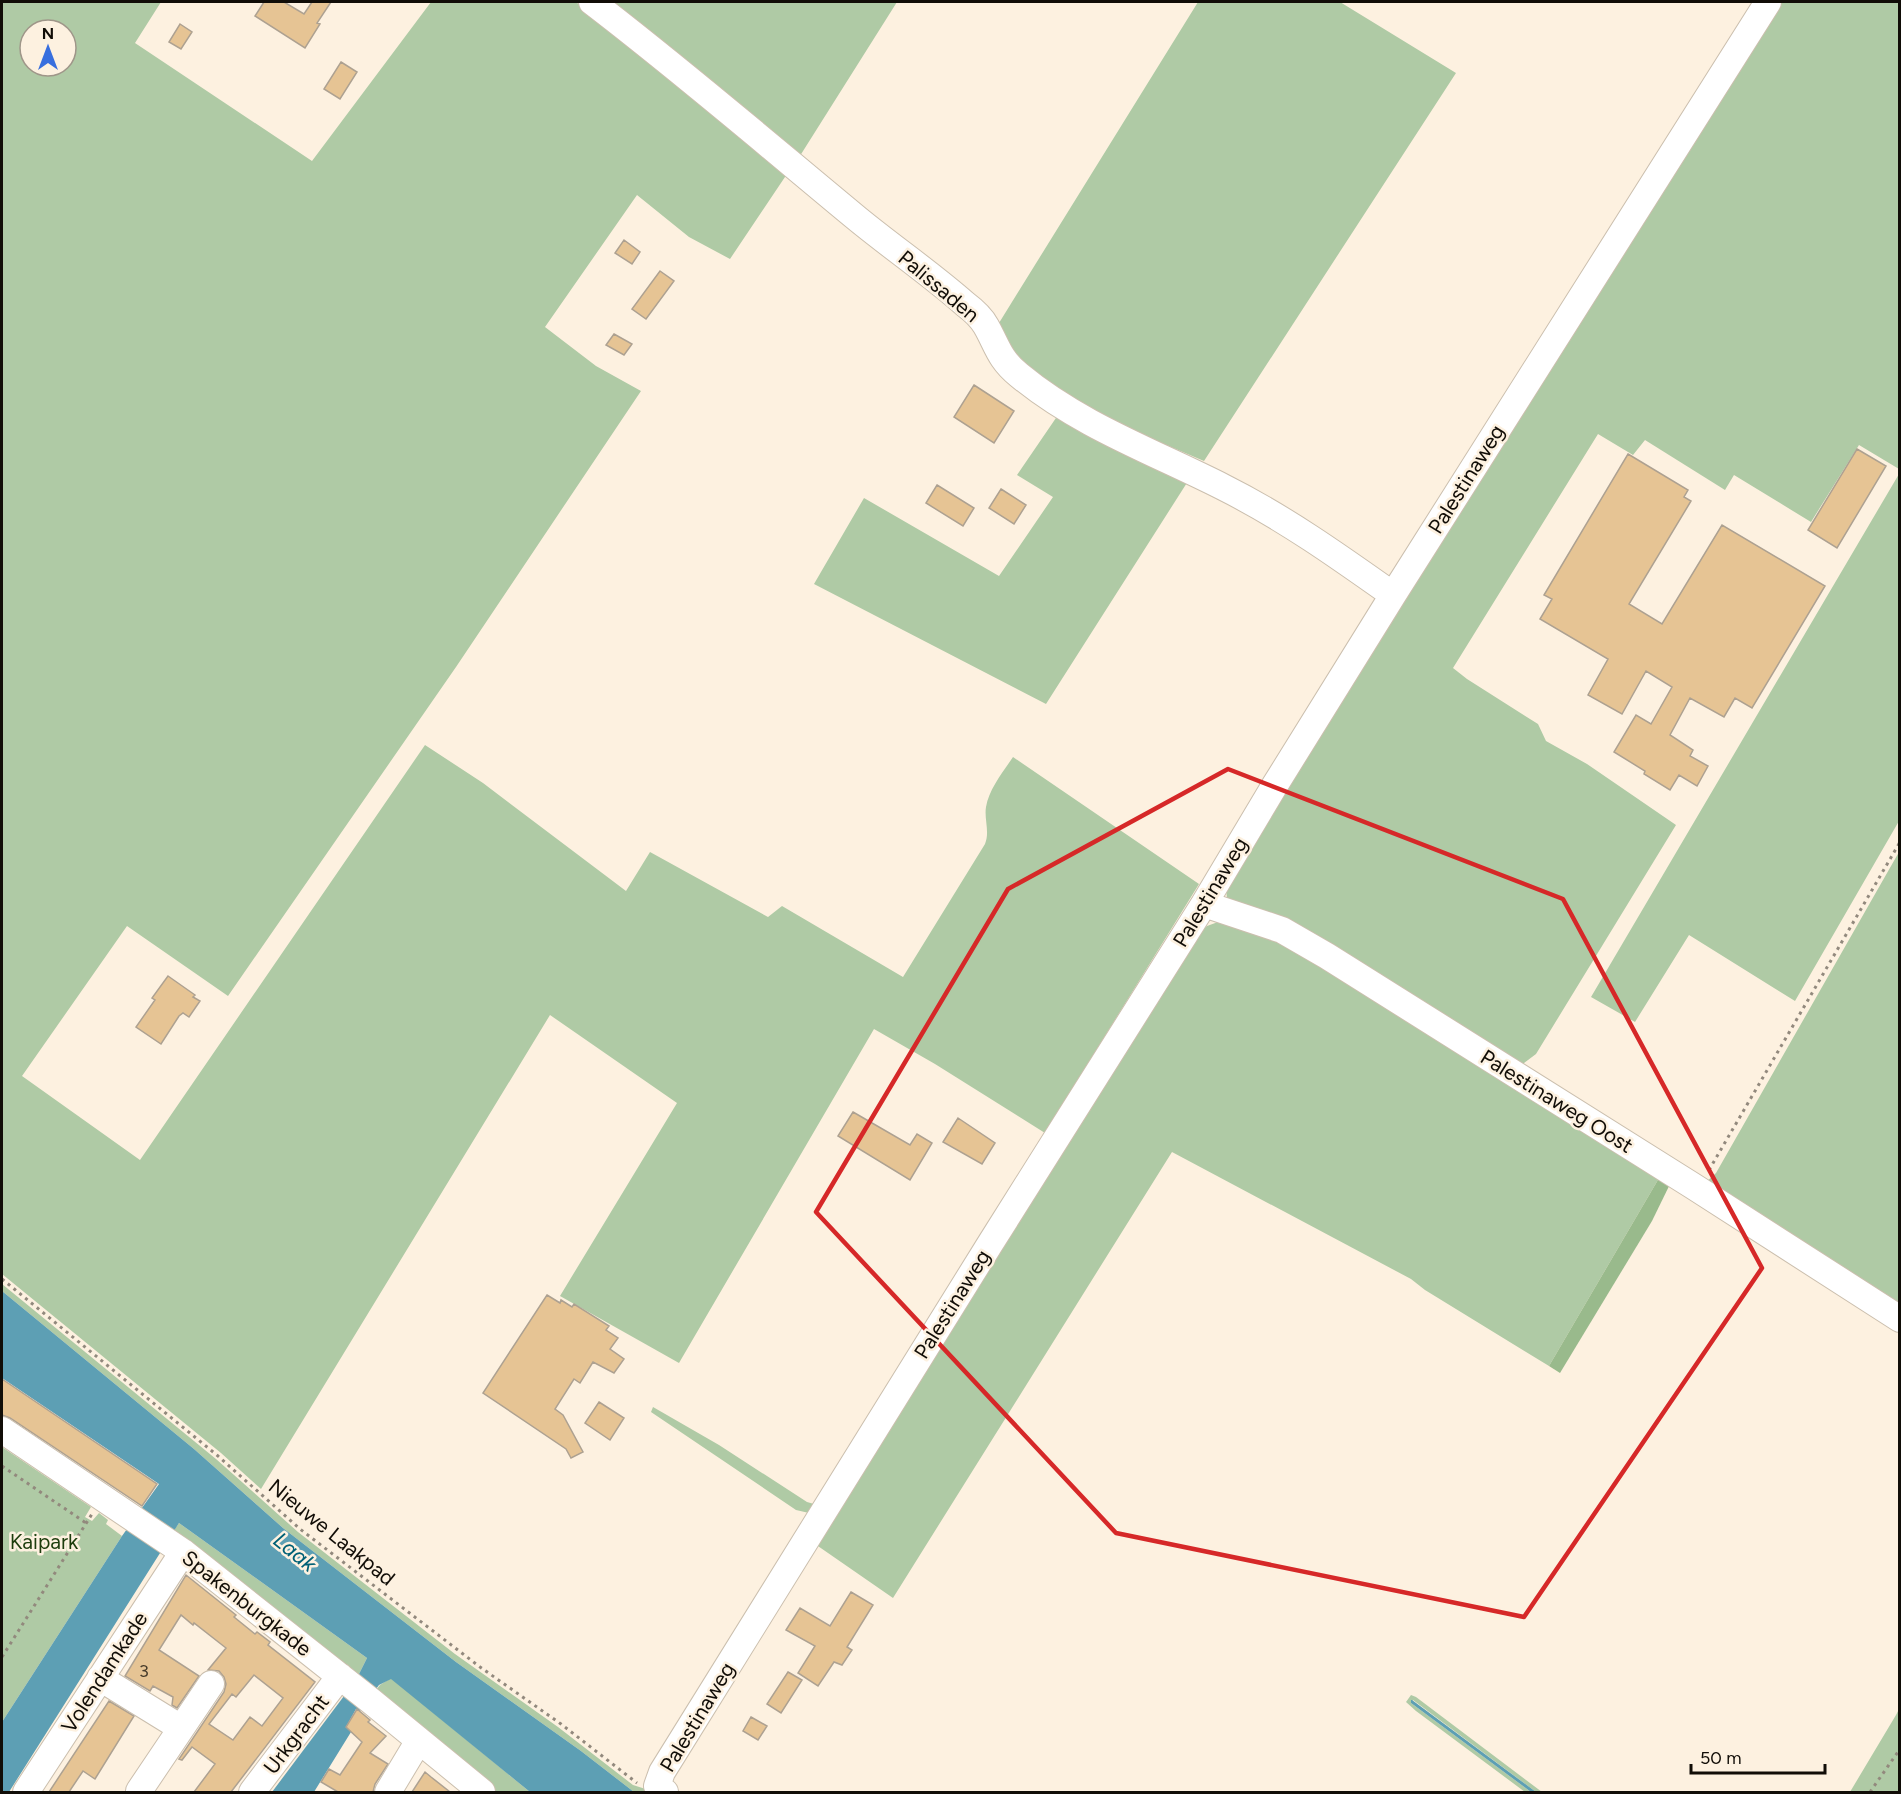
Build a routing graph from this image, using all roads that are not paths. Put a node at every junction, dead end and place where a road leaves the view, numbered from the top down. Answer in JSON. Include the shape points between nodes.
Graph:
{"nodes":[{"id":1,"x":592,"y":2,"type":"edge"},
{"id":2,"x":1768,"y":2,"type":"edge"},
{"id":3,"x":1393,"y":595,"type":"junction"},
{"id":4,"x":1204,"y":904,"type":"junction"},
{"id":5,"x":1899,"y":1319,"type":"edge"},
{"id":6,"x":2,"y":1430,"type":"edge"},
{"id":7,"x":175,"y":1547,"type":"junction"},
{"id":8,"x":340,"y":1676,"type":"junction"},
{"id":9,"x":100,"y":1678,"type":"junction"},
{"id":10,"x":211,"y":1684,"type":"dead end"},
{"id":11,"x":182,"y":1728,"type":"junction"},
{"id":12,"x":418,"y":1742,"type":"junction"},
{"id":13,"x":661,"y":1789,"type":"edge"},
{"id":14,"x":139,"y":1791,"type":"edge"},
{"id":15,"x":26,"y":1792,"type":"edge"},
{"id":16,"x":252,"y":1792,"type":"edge"},
{"id":17,"x":387,"y":1792,"type":"edge"},
{"id":18,"x":482,"y":1792,"type":"edge"}],
"edges":[{"from":1,"to":3,"type":"street","name":"Palissaden","via":[[974,311],[987,327],[998,352],[1020,376],[1121,439],[1266,510]]},
{"from":2,"to":3,"type":"street","name":"Palestinaweg"},
{"from":3,"to":4,"type":"street","name":"Palestinaweg"},
{"from":4,"to":5,"type":"street","name":"Palestinaweg Oost","via":[[1291,935]]},
{"from":4,"to":13,"type":"street","name":"Palestinaweg","via":[[662,1772]]},
{"from":6,"to":7,"type":"street","name":"Spakenburgkade"},
{"from":7,"to":8,"type":"street","name":"Spakenburgkade"},
{"from":7,"to":9,"type":"street","name":"Volendamkade"},
{"from":8,"to":12,"type":"street","name":"Spakenburgkade"},
{"from":8,"to":16,"type":"street","name":"Urkgracht"},
{"from":9,"to":11,"type":"street"},
{"from":9,"to":15,"type":"street","name":"Volendamkade"},
{"from":10,"to":11,"type":"street"},
{"from":11,"to":14,"type":"street"},
{"from":12,"to":17,"type":"street"},
{"from":12,"to":18,"type":"street","name":"Spakenburgkade"}]}
